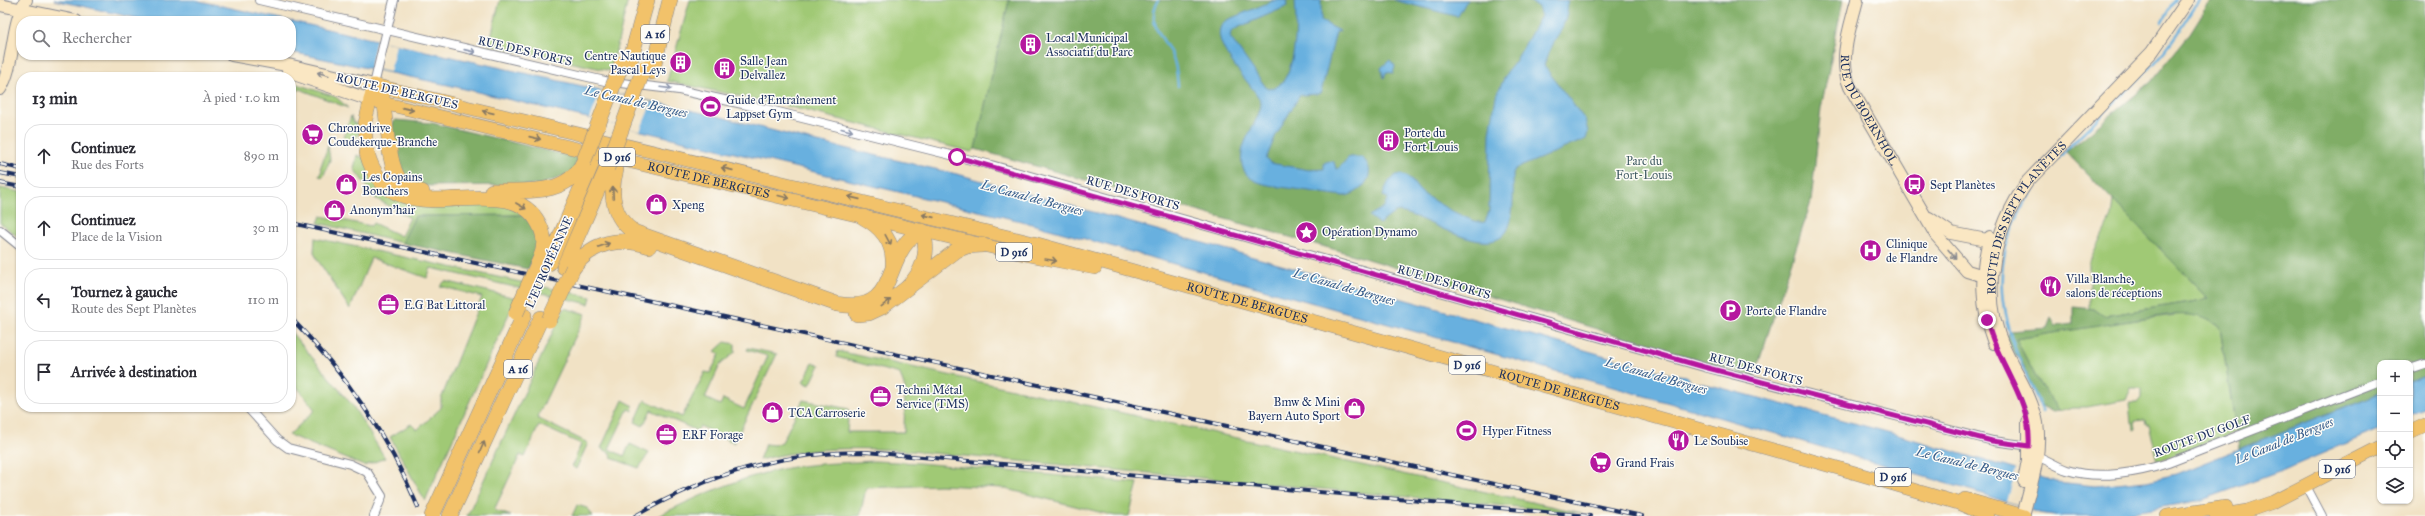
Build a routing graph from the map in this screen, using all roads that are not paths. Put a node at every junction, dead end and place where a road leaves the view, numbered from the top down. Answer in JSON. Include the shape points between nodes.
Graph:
{"nodes":[{"id":1,"x":259,"y":0,"type":"edge"},
{"id":2,"x":394,"y":0,"type":"edge"},
{"id":3,"x":647,"y":0,"type":"edge"},
{"id":4,"x":664,"y":0,"type":"edge"},
{"id":5,"x":670,"y":0,"type":"edge"},
{"id":6,"x":1857,"y":0,"type":"edge"},
{"id":7,"x":2188,"y":0,"type":"edge"},
{"id":8,"x":0,"y":5,"type":"edge"},
{"id":9,"x":23,"y":5,"type":"edge"},
{"id":10,"x":20,"y":16,"type":"edge"},
{"id":11,"x":59,"y":16,"type":"edge"},
{"id":12,"x":387,"y":31,"type":"junction"},
{"id":13,"x":16,"y":34,"type":"edge"},
{"id":14,"x":256,"y":60,"type":"joint"},
{"id":15,"x":648,"y":70,"type":"junction"},
{"id":16,"x":290,"y":72,"type":"edge"},
{"id":17,"x":296,"y":74,"type":"edge"},
{"id":18,"x":376,"y":79,"type":"junction"},
{"id":19,"x":0,"y":89,"type":"edge"},
{"id":20,"x":370,"y":100,"type":"junction"},
{"id":21,"x":385,"y":104,"type":"junction"},
{"id":22,"x":389,"y":146,"type":"joint"},
{"id":23,"x":367,"y":153,"type":"joint"},
{"id":24,"x":587,"y":164,"type":"junction"},
{"id":25,"x":611,"y":169,"type":"junction"},
{"id":26,"x":892,"y":207,"type":"junction"},
{"id":27,"x":1924,"y":213,"type":"junction"},
{"id":28,"x":863,"y":217,"type":"junction"},
{"id":29,"x":0,"y":230,"type":"edge"},
{"id":30,"x":922,"y":231,"type":"junction"},
{"id":31,"x":1993,"y":241,"type":"junction"},
{"id":32,"x":16,"y":242,"type":"edge"},
{"id":33,"x":1034,"y":243,"type":"junction"},
{"id":34,"x":982,"y":245,"type":"junction"},
{"id":35,"x":544,"y":261,"type":"junction"},
{"id":36,"x":569,"y":267,"type":"junction"},
{"id":37,"x":892,"y":274,"type":"junction"},
{"id":38,"x":1988,"y":275,"type":"junction"},
{"id":39,"x":1166,"y":281,"type":"junction"},
{"id":40,"x":907,"y":288,"type":"junction"},
{"id":41,"x":2425,"y":364,"type":"edge"},
{"id":42,"x":2413,"y":368,"type":"edge"},
{"id":43,"x":2377,"y":382,"type":"edge"},
{"id":44,"x":252,"y":412,"type":"edge"},
{"id":45,"x":2425,"y":425,"type":"edge"},
{"id":46,"x":2413,"y":431,"type":"edge"},
{"id":47,"x":1768,"y":449,"type":"junction"},
{"id":48,"x":2377,"y":449,"type":"edge"},
{"id":49,"x":2033,"y":451,"type":"junction"},
{"id":50,"x":454,"y":468,"type":"junction"},
{"id":51,"x":2306,"y":486,"type":"junction"},
{"id":52,"x":2294,"y":492,"type":"junction"},
{"id":53,"x":2020,"y":513,"type":"edge"},
{"id":54,"x":374,"y":516,"type":"edge"},
{"id":55,"x":428,"y":516,"type":"edge"},
{"id":56,"x":432,"y":516,"type":"edge"},
{"id":57,"x":451,"y":516,"type":"edge"},
{"id":58,"x":1988,"y":516,"type":"edge"},
{"id":59,"x":2167,"y":516,"type":"edge"},
{"id":60,"x":2216,"y":516,"type":"edge"},
{"id":61,"x":2322,"y":516,"type":"edge"}],
"edges":[{"from":1,"to":12,"type":"street","name":"RUE DES FORTS"},
{"from":2,"to":12,"type":"street"},
{"from":3,"to":24,"type":"highway","number":"A 16","bridge":true,"via":[[642,21]]},
{"from":4,"to":15,"type":"highway","name":"L'EUROPÉENNE","number":"A 16"},
{"from":5,"to":15,"type":"highway"},
{"from":6,"to":27,"type":"main road","name":"RUE DU BOERNHOL","via":[[1844,54],[1847,79]]},
{"from":7,"to":31,"type":"main road","name":"ROUTE DES SEPT PLANÈTES","via":[[2152,52],[2016,186],[1999,215]]},
{"from":8,"to":9,"type":"main road"},
{"from":9,"to":10,"type":"main road"},
{"from":9,"to":11,"type":"main road"},
{"from":12,"to":18,"type":"street"},
{"from":12,"to":49,"type":"street","name":"RUE DES FORTS","one_way":true,"via":[[605,81],[679,90],[991,165],[1749,379]]},
{"from":13,"to":19,"type":"main road","via":[[5,79]]},
{"from":14,"to":16,"type":"main road","name":"ROUTE DE BERGUES","number":"D 916"},
{"from":18,"to":14,"type":"main road","name":"ROUTE DE BERGUES","number":"D 916","one_way":true},
{"from":15,"to":25,"type":"highway","name":"L'EUROPÉENNE","number":"A 16","bridge":true},
{"from":17,"to":20,"type":"main road","name":"ROUTE DE BERGUES","number":"D 916"},
{"from":18,"to":20,"type":"main road"},
{"from":18,"to":21,"type":"main road"},
{"from":26,"to":18,"type":"main road","name":"ROUTE DE BERGUES","number":"D 916","one_way":true},
{"from":20,"to":21,"type":"main road","name":"ROUTE DE BERGUES","number":"D 916"},
{"from":20,"to":23,"type":"main road","via":[[364,127]]},
{"from":21,"to":22,"type":"main road"},
{"from":21,"to":28,"type":"main road","name":"ROUTE DE BERGUES","number":"D 916","one_way":true},
{"from":22,"to":24,"type":"highway","via":[[396,176],[405,186],[424,192],[543,190],[568,181]]},
{"from":23,"to":35,"type":"highway","one_way":true,"via":[[370,165],[378,177],[393,191],[406,197],[426,200],[504,200],[524,207],[536,219],[542,231]]},
{"from":24,"to":35,"type":"highway","name":"L'EUROPÉENNE","number":"A 16"},
{"from":25,"to":36,"type":"highway","name":"L'EUROPÉENNE","number":"A 16"},
{"from":37,"to":25,"type":"highway","one_way":true,"via":[[884,289],[870,301],[856,306],[844,306],[646,238],[631,230],[618,214]]},
{"from":26,"to":30,"type":"main road","via":[[912,219]]},
{"from":33,"to":26,"type":"main road","name":"ROUTE DE BERGUES","number":"D 916","one_way":true},
{"from":27,"to":31,"type":"main road","name":"RUE DU BOERNHOL","via":[[1935,224],[1951,233]]},
{"from":27,"to":38,"type":"main road","name":"RUE DU BOERNHOL","one_way":true,"via":[[1933,232],[1964,268],[1972,273]]},
{"from":28,"to":30,"type":"main road","name":"ROUTE DE BERGUES","number":"D 916"},
{"from":28,"to":37,"type":"highway","one_way":true,"via":[[876,225],[889,242],[893,257]]},
{"from":29,"to":32,"type":"street"},
{"from":30,"to":33,"type":"main road","via":[[945,228]]},
{"from":30,"to":34,"type":"main road","name":"ROUTE DE BERGUES","number":"D 916"},
{"from":30,"to":37,"type":"highway","via":[[903,247]]},
{"from":30,"to":40,"type":"highway","via":[[926,242],[923,266]]},
{"from":31,"to":38,"type":"main road","name":"ROUTE DES SEPT PLANÈTES"},
{"from":33,"to":39,"type":"main road","name":"ROUTE DE BERGUES","number":"D 916"},
{"from":34,"to":39,"type":"main road","name":"ROUTE DE BERGUES","number":"D 916","one_way":true},
{"from":34,"to":40,"type":"highway","via":[[957,250]]},
{"from":35,"to":50,"type":"highway","name":"L'EUROPÉENNE","number":"A 16"},
{"from":36,"to":40,"type":"highway","one_way":true,"via":[[602,245],[618,241],[634,242],[827,309],[852,314],[875,311]]},
{"from":57,"to":36,"type":"highway","name":"L'EUROPÉENNE","number":"A 16","one_way":true,"via":[[494,419]]},
{"from":38,"to":49,"type":"main road","name":"ROUTE DES SEPT PLANÈTES","via":[[1984,305],[1989,327],[1997,351],[2022,400]]},
{"from":39,"to":47,"type":"main road","name":"ROUTE DE BERGUES","number":"D 916"},
{"from":41,"to":42,"type":"street"},
{"from":43,"to":49,"type":"street","name":"ROUTE DU GOLF","via":[[2168,463],[2147,468],[2107,474],[2086,474],[2062,468]]},
{"from":44,"to":54,"type":"street","via":[[277,440],[288,448],[350,464],[367,472],[382,496]]},
{"from":45,"to":46,"type":"main road"},
{"from":47,"to":53,"type":"main road","name":"ROUTE DE BERGUES","number":"D 916","via":[[1861,468]]},
{"from":47,"to":58,"type":"main road","name":"ROUTE DE BERGUES","number":"D 916","via":[[1940,498]]},
{"from":48,"to":51,"type":"main road","number":"D 916"},
{"from":49,"to":53,"type":"main road","name":"ROUTE DES SEPT PLANÈTES"},
{"from":50,"to":55,"type":"highway"},
{"from":50,"to":56,"type":"highway","name":"L'EUROPÉENNE","number":"A 16"},
{"from":51,"to":52,"type":"main road","number":"D 916"},
{"from":51,"to":61,"type":"street"},
{"from":52,"to":59,"type":"main road","number":"D 916","via":[[2257,502]]},
{"from":52,"to":60,"type":"main road","number":"D 916","via":[[2254,509]]}]}
